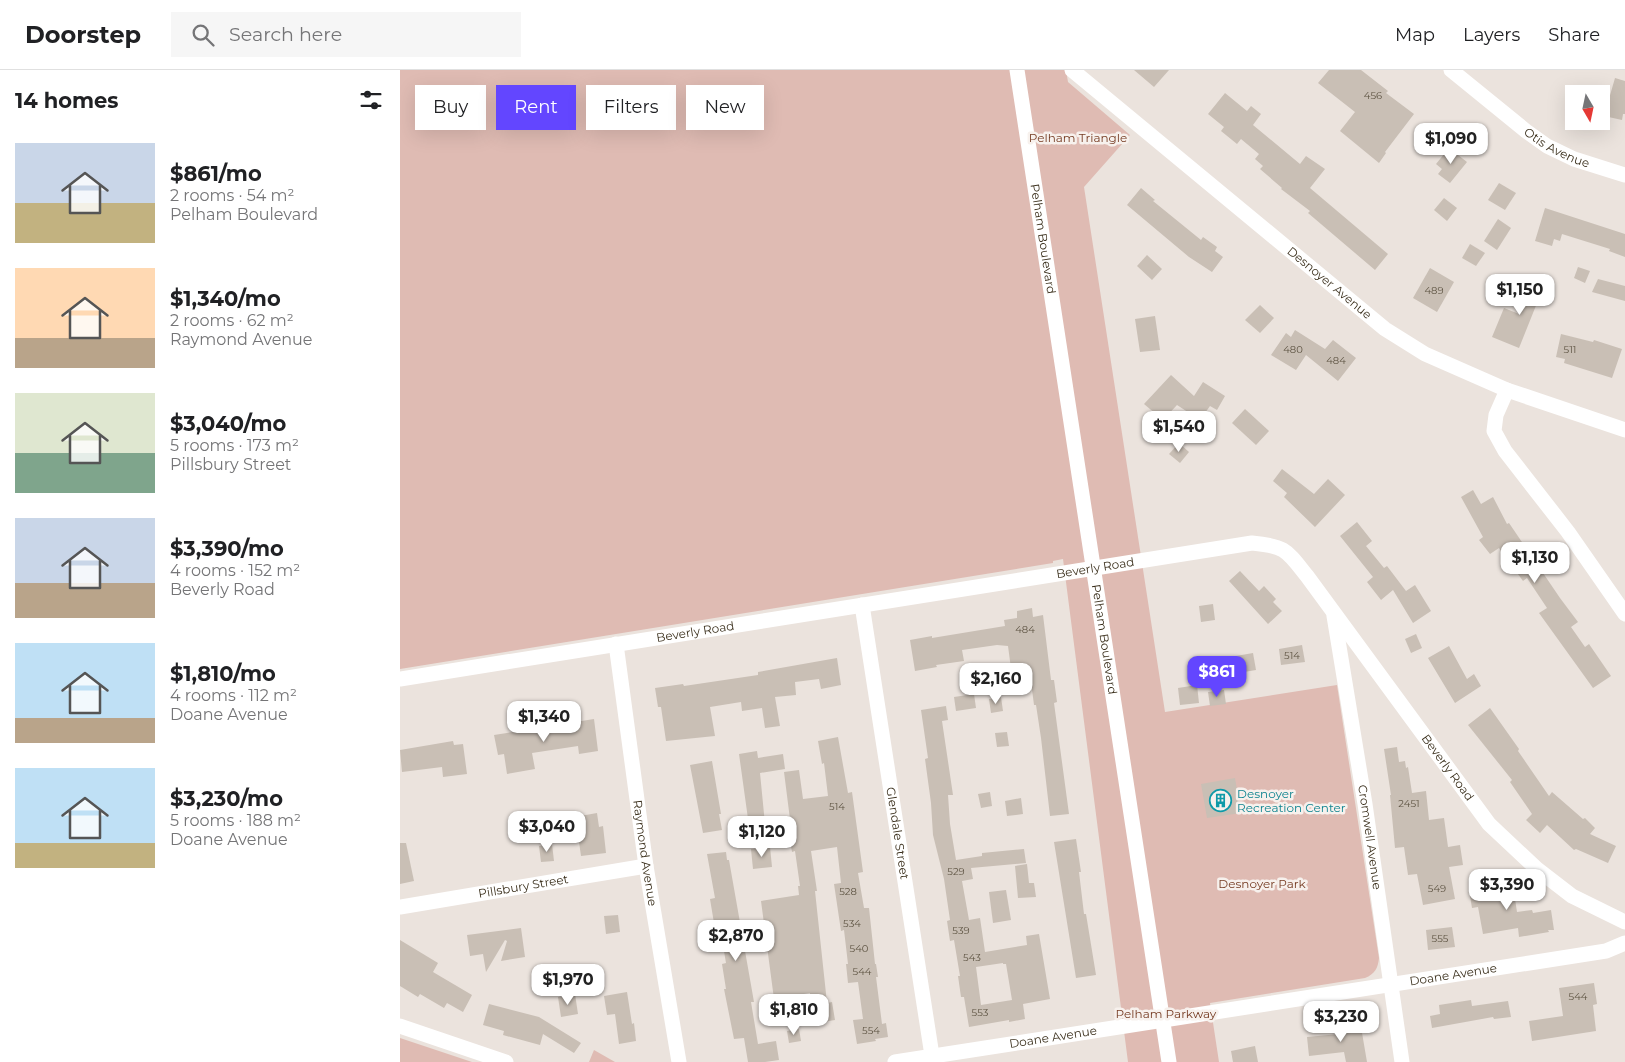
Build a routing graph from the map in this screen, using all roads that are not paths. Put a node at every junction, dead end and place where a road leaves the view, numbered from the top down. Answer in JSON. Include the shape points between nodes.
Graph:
{"nodes":[{"id":1,"x":1017,"y":70,"type":"edge"},
{"id":2,"x":1072,"y":70,"type":"edge"},
{"id":3,"x":1451,"y":70,"type":"edge"},
{"id":4,"x":1625,"y":175,"type":"edge"},
{"id":5,"x":1507,"y":390,"type":"junction"},
{"id":6,"x":1625,"y":430,"type":"edge"},
{"id":7,"x":1094,"y":568,"type":"junction"},
{"id":8,"x":862,"y":605,"type":"junction"},
{"id":9,"x":1334,"y":613,"type":"junction"},
{"id":10,"x":1625,"y":614,"type":"edge"},
{"id":11,"x":616,"y":644,"type":"junction"},
{"id":12,"x":400,"y":679,"type":"edge"},
{"id":13,"x":646,"y":866,"type":"junction"},
{"id":14,"x":400,"y":908,"type":"edge"},
{"id":15,"x":1625,"y":922,"type":"edge"},
{"id":16,"x":1625,"y":943,"type":"edge"},
{"id":17,"x":1390,"y":985,"type":"junction"},
{"id":18,"x":1162,"y":1020,"type":"junction"},
{"id":19,"x":400,"y":1026,"type":"edge"},
{"id":20,"x":933,"y":1059,"type":"edge"},
{"id":21,"x":506,"y":1062,"type":"edge"},
{"id":22,"x":679,"y":1062,"type":"edge"},
{"id":23,"x":894,"y":1062,"type":"edge"},
{"id":24,"x":1169,"y":1062,"type":"edge"},
{"id":25,"x":1402,"y":1062,"type":"edge"}],
"edges":[{"from":1,"to":7,"type":"street","name":"Pelham Boulevard"},
{"from":2,"to":5,"type":"street","name":"Desnoyer Avenue","via":[[1385,329],[1425,354]]},
{"from":3,"to":4,"type":"street","name":"Otis Avenue","via":[[1547,146],[1574,159]]},
{"from":5,"to":6,"type":"street","name":"Desnoyer Avenue"},
{"from":5,"to":10,"type":"street","via":[[1496,415],[1494,432],[1505,452],[1568,532]]},
{"from":7,"to":8,"type":"street","name":"Beverly Road"},
{"from":7,"to":9,"type":"street","name":"Beverly Road","via":[[1252,543],[1273,544],[1288,552]]},
{"from":7,"to":18,"type":"street","name":"Pelham Boulevard"},
{"from":8,"to":11,"type":"street","name":"Beverly Road"},
{"from":8,"to":20,"type":"street","name":"Glendale Street"},
{"from":9,"to":15,"type":"street","name":"Beverly Road","via":[[1489,824],[1537,869],[1572,896]]},
{"from":9,"to":17,"type":"street","name":"Cromwell Avenue","via":[[1364,794]]},
{"from":11,"to":12,"type":"street","name":"Beverly Road"},
{"from":11,"to":13,"type":"street","name":"Raymond Avenue"},
{"from":13,"to":14,"type":"street","name":"Pillsbury Street"},
{"from":13,"to":22,"type":"street","name":"Raymond Avenue"},
{"from":16,"to":17,"type":"street","name":"Doane Avenue","via":[[1606,951]]},
{"from":17,"to":18,"type":"street","name":"Doane Avenue"},
{"from":17,"to":25,"type":"street","name":"Cromwell Avenue"},
{"from":18,"to":20,"type":"street","name":"Doane Avenue"},
{"from":18,"to":24,"type":"street","name":"Pelham Boulevard"},
{"from":19,"to":21,"type":"street"},
{"from":20,"to":23,"type":"street","name":"Doane Avenue"}]}
